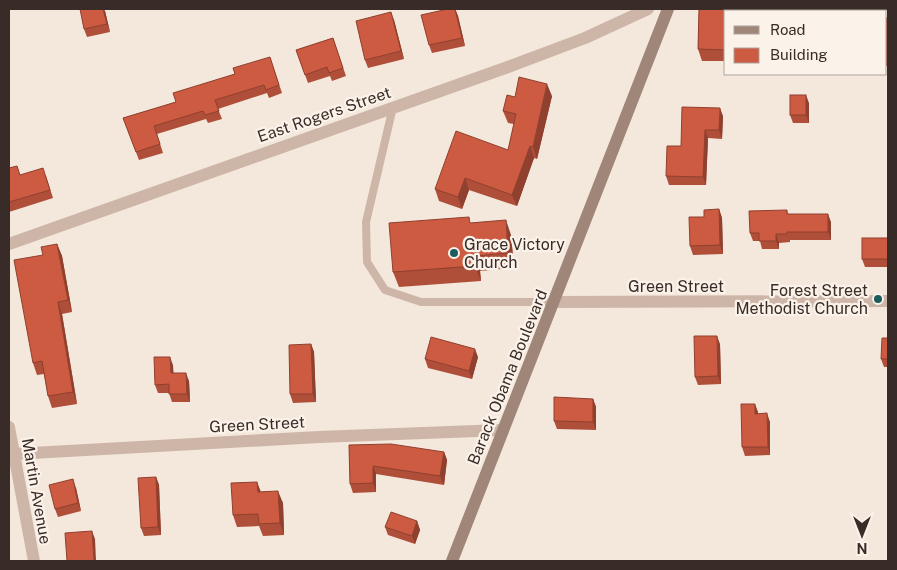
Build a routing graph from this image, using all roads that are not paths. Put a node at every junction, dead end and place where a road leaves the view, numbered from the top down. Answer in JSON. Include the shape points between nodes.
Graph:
{"nodes":[{"id":1,"x":648,"y":9,"type":"edge"},
{"id":2,"x":668,"y":9,"type":"edge"},
{"id":3,"x":393,"y":107,"type":"junction"},
{"id":4,"x":9,"y":244,"type":"edge"},
{"id":5,"x":888,"y":301,"type":"edge"},
{"id":6,"x":554,"y":302,"type":"junction"},
{"id":7,"x":9,"y":427,"type":"edge"},
{"id":8,"x":502,"y":430,"type":"junction"},
{"id":9,"x":14,"y":454,"type":"junction"},
{"id":10,"x":34,"y":561,"type":"edge"},
{"id":11,"x":452,"y":561,"type":"edge"}],
"edges":[{"from":1,"to":3,"type":"street","name":"East Rogers Street","via":[[585,38]]},
{"from":2,"to":6,"type":"main road","name":"Barack Obama Boulevard"},
{"from":3,"to":4,"type":"street","name":"East Rogers Street"},
{"from":3,"to":6,"type":"lane","via":[[366,222],[367,262],[385,290],[421,302]]},
{"from":5,"to":6,"type":"street","name":"Green Street"},
{"from":6,"to":8,"type":"main road","name":"Barack Obama Boulevard"},
{"from":7,"to":9,"type":"street","name":"Martin Avenue"},
{"from":8,"to":9,"type":"street","name":"Green Street"},
{"from":8,"to":11,"type":"main road","name":"Barack Obama Boulevard"},
{"from":9,"to":10,"type":"street","name":"Martin Avenue"}]}
